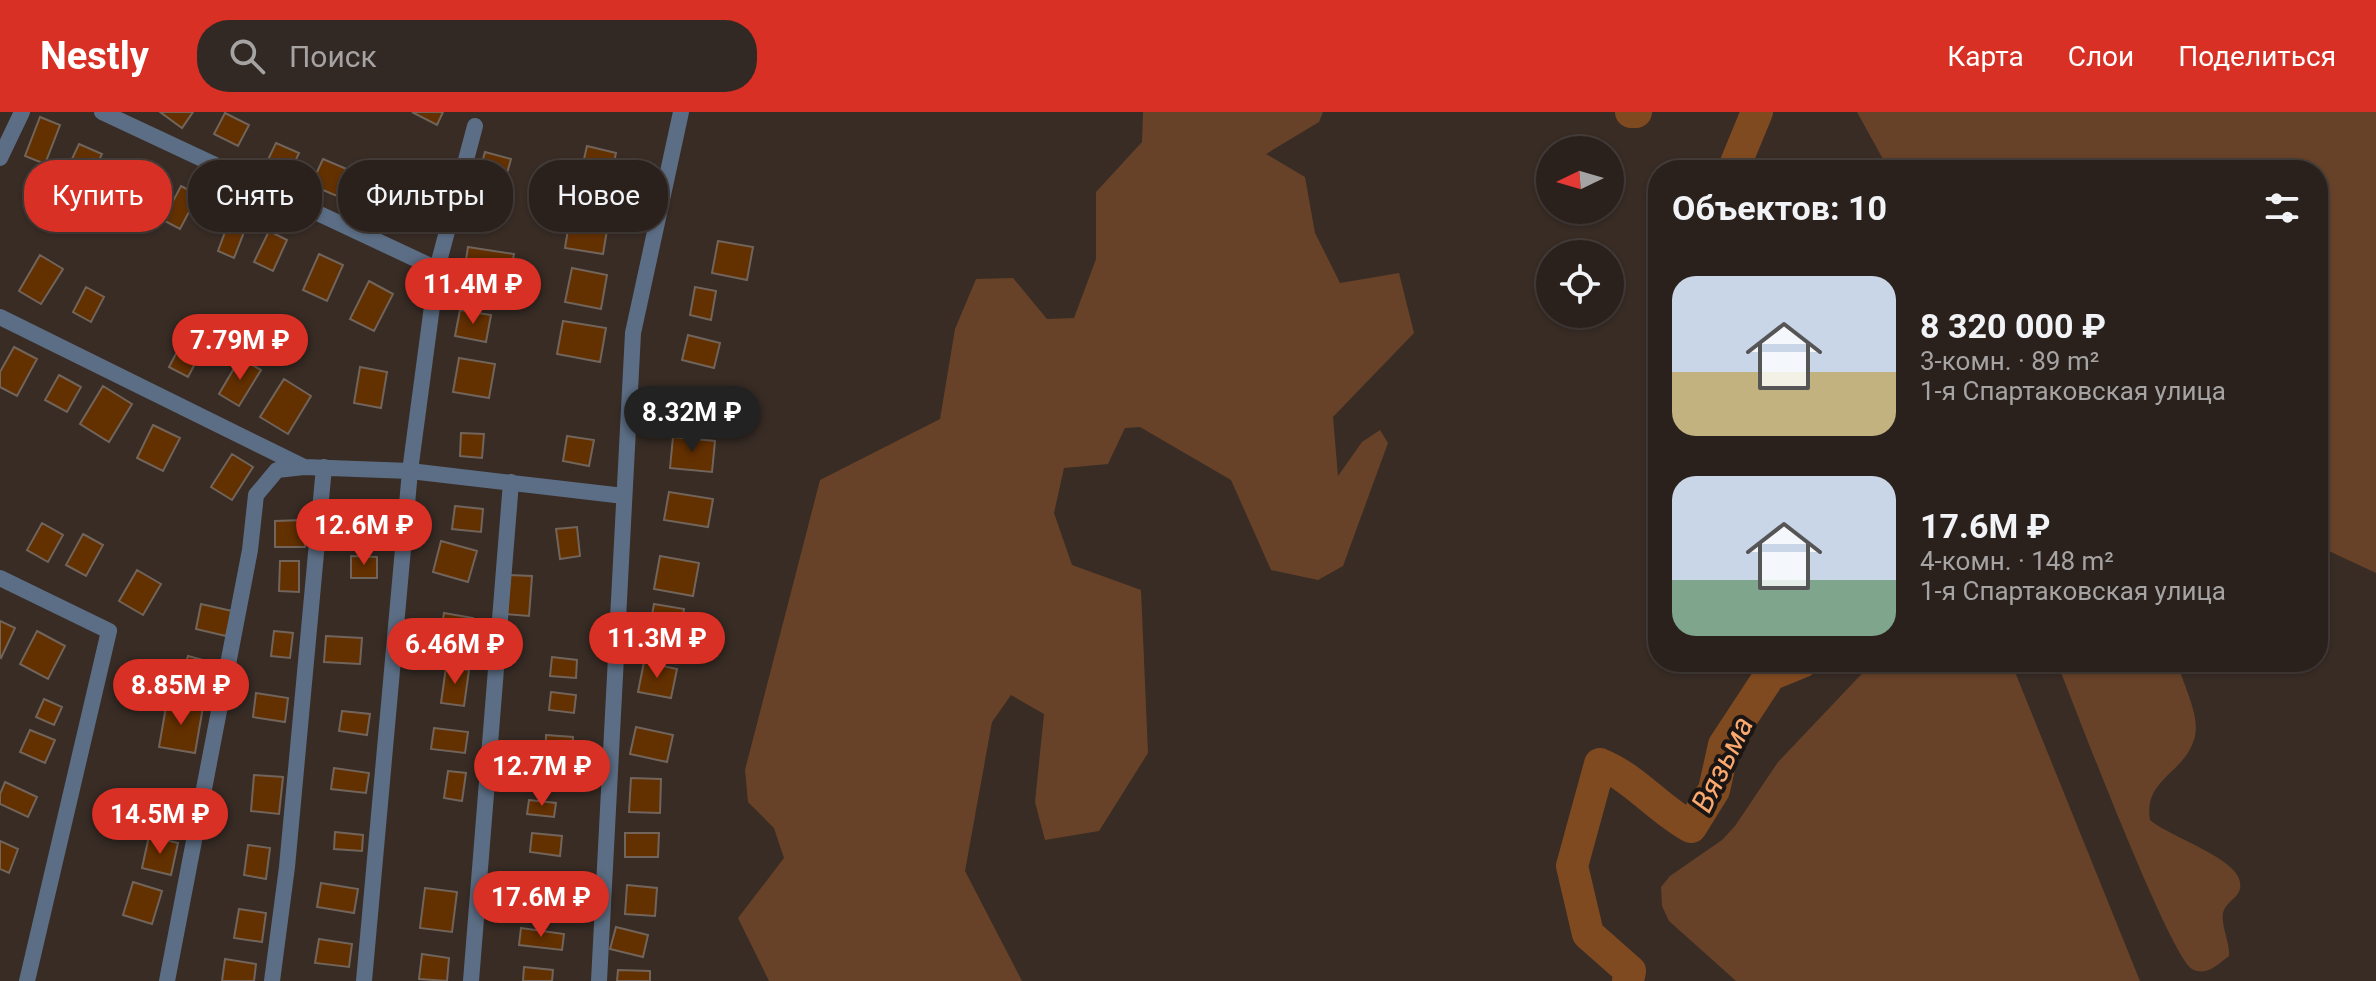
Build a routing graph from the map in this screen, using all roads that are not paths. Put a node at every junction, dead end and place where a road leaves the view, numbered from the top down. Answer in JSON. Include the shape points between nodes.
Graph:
{"nodes":[{"id":1,"x":22,"y":112,"type":"edge"},
{"id":2,"x":102,"y":112,"type":"edge"},
{"id":3,"x":681,"y":112,"type":"edge"},
{"id":4,"x":475,"y":126,"type":"dead end"},
{"id":5,"x":0,"y":158,"type":"edge"},
{"id":6,"x":437,"y":269,"type":"junction"},
{"id":7,"x":0,"y":317,"type":"edge"},
{"id":8,"x":304,"y":467,"type":"junction"},
{"id":9,"x":324,"y":467,"type":"junction"},
{"id":10,"x":410,"y":471,"type":"junction"},
{"id":11,"x":511,"y":482,"type":"junction"},
{"id":12,"x":624,"y":496,"type":"junction"},
{"id":13,"x":0,"y":578,"type":"edge"},
{"id":14,"x":27,"y":981,"type":"edge"},
{"id":15,"x":167,"y":981,"type":"edge"},
{"id":16,"x":272,"y":981,"type":"edge"},
{"id":17,"x":364,"y":981,"type":"edge"},
{"id":18,"x":471,"y":981,"type":"edge"},
{"id":19,"x":599,"y":981,"type":"edge"}],
"edges":[{"from":1,"to":5,"type":"street"},
{"from":2,"to":6,"type":"street"},
{"from":3,"to":12,"type":"street","via":[[633,333]]},
{"from":4,"to":6,"type":"street"},
{"from":6,"to":10,"type":"street"},
{"from":7,"to":8,"type":"street"},
{"from":8,"to":9,"type":"street"},
{"from":8,"to":15,"type":"street","via":[[277,470],[256,495],[250,550]]},
{"from":9,"to":10,"type":"street"},
{"from":9,"to":16,"type":"street"},
{"from":10,"to":11,"type":"street"},
{"from":10,"to":17,"type":"street"},
{"from":11,"to":12,"type":"street"},
{"from":11,"to":18,"type":"street"},
{"from":12,"to":19,"type":"street"},
{"from":13,"to":14,"type":"street","via":[[109,631]]}]}
